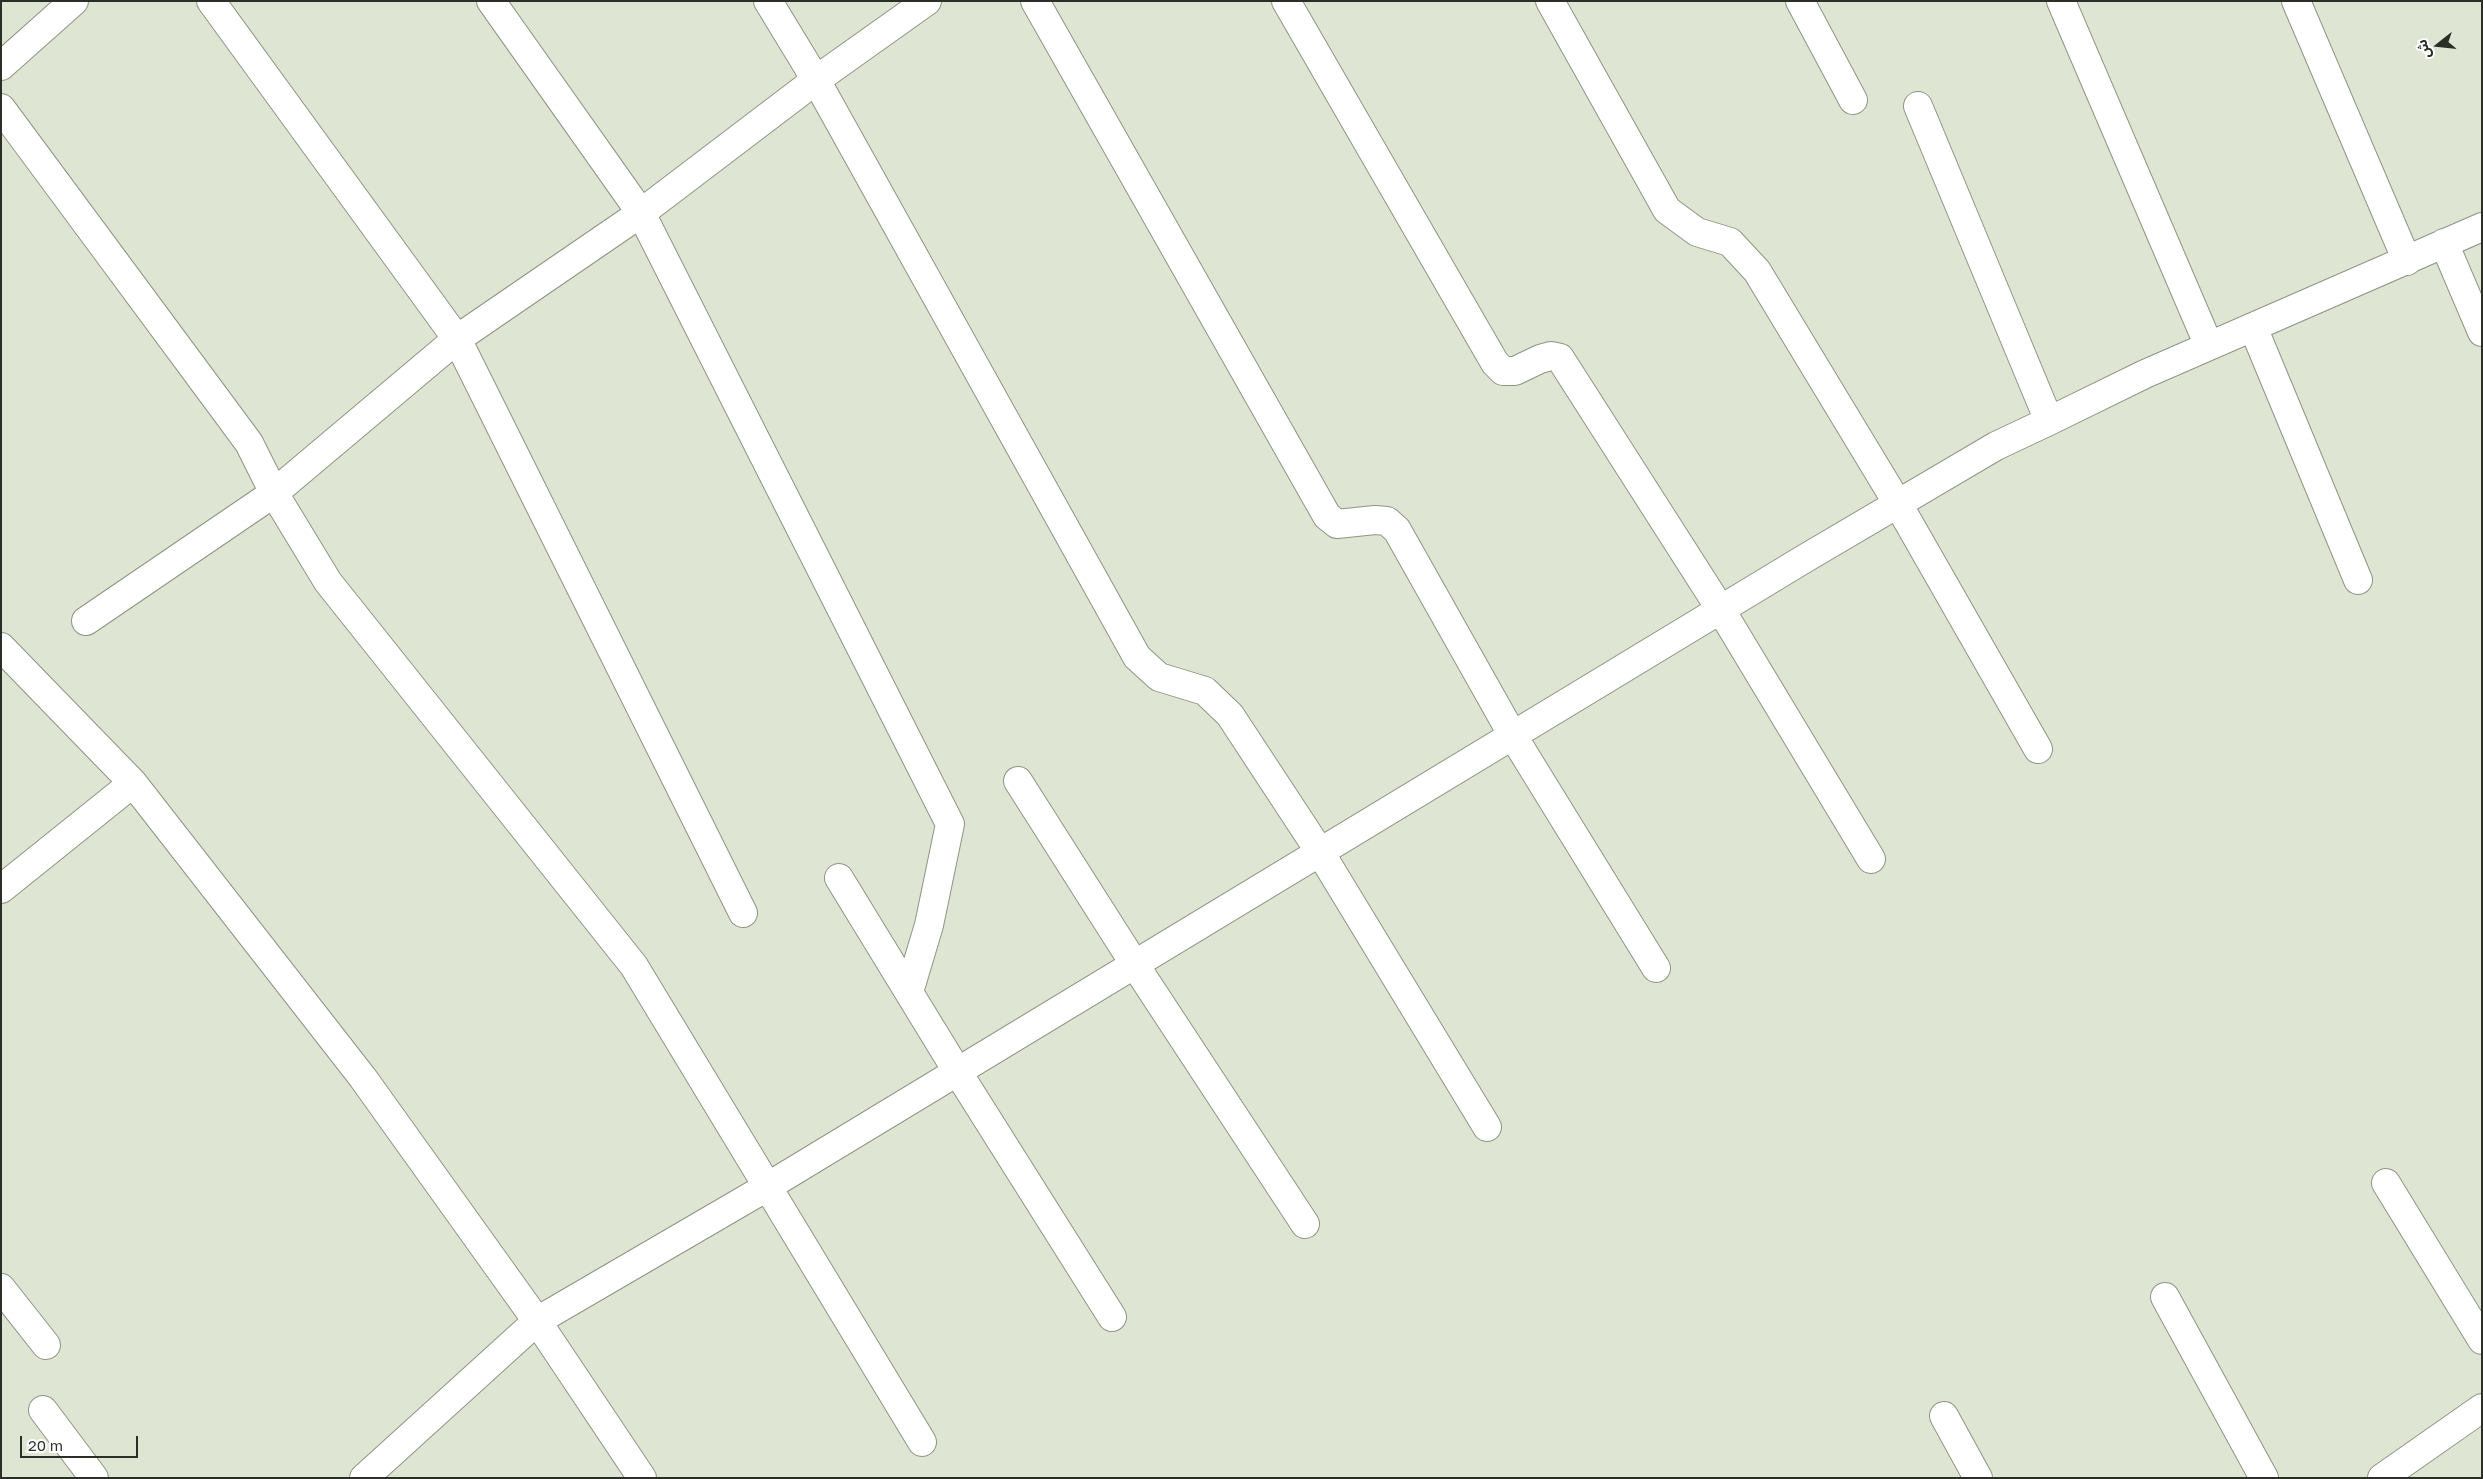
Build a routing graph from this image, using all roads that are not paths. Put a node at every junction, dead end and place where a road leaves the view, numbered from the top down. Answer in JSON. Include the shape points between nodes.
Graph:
{"nodes":[{"id":1,"x":74,"y":1,"type":"edge"},
{"id":2,"x":211,"y":1,"type":"edge"},
{"id":3,"x":491,"y":1,"type":"edge"},
{"id":4,"x":768,"y":1,"type":"edge"},
{"id":5,"x":927,"y":1,"type":"edge"},
{"id":6,"x":1035,"y":1,"type":"edge"},
{"id":7,"x":1286,"y":1,"type":"edge"},
{"id":8,"x":1550,"y":1,"type":"edge"},
{"id":9,"x":1800,"y":1,"type":"edge"},
{"id":10,"x":2060,"y":1,"type":"edge"},
{"id":11,"x":2296,"y":1,"type":"edge"},
{"id":12,"x":1,"y":66,"type":"edge"},
{"id":13,"x":816,"y":80,"type":"junction"},
{"id":14,"x":1853,"y":100,"type":"dead end"},
{"id":15,"x":1918,"y":106,"type":"dead end"},
{"id":16,"x":1,"y":108,"type":"edge"},
{"id":17,"x":641,"y":213,"type":"junction"},
{"id":18,"x":2482,"y":227,"type":"edge"},
{"id":19,"x":2444,"y":243,"type":"junction"},
{"id":20,"x":2407,"y":261,"type":"junction"},
{"id":21,"x":2253,"y":327,"type":"junction"},
{"id":22,"x":2482,"y":332,"type":"edge"},
{"id":23,"x":457,"y":339,"type":"junction"},
{"id":24,"x":2209,"y":346,"type":"junction"},
{"id":25,"x":2049,"y":421,"type":"junction"},
{"id":26,"x":274,"y":493,"type":"junction"},
{"id":27,"x":1898,"y":504,"type":"junction"},
{"id":28,"x":2358,"y":580,"type":"dead end"},
{"id":29,"x":1721,"y":610,"type":"junction"},
{"id":30,"x":86,"y":621,"type":"dead end"},
{"id":31,"x":1,"y":647,"type":"edge"},
{"id":32,"x":1513,"y":736,"type":"junction"},
{"id":33,"x":2038,"y":750,"type":"dead end"},
{"id":34,"x":1018,"y":781,"type":"dead end"},
{"id":35,"x":133,"y":783,"type":"junction"},
{"id":36,"x":1320,"y":852,"type":"junction"},
{"id":37,"x":1871,"y":859,"type":"dead end"},
{"id":38,"x":839,"y":878,"type":"dead end"},
{"id":39,"x":1,"y":889,"type":"edge"},
{"id":40,"x":743,"y":914,"type":"dead end"},
{"id":41,"x":1135,"y":965,"type":"junction"},
{"id":42,"x":1656,"y":968,"type":"dead end"},
{"id":43,"x":909,"y":992,"type":"junction"},
{"id":44,"x":957,"y":1071,"type":"junction"},
{"id":45,"x":1487,"y":1127,"type":"dead end"},
{"id":46,"x":2386,"y":1183,"type":"dead end"},
{"id":47,"x":767,"y":1187,"type":"junction"},
{"id":48,"x":1305,"y":1224,"type":"dead end"},
{"id":49,"x":1,"y":1288,"type":"edge"},
{"id":50,"x":2165,"y":1297,"type":"dead end"},
{"id":51,"x":1112,"y":1317,"type":"dead end"},
{"id":52,"x":537,"y":1321,"type":"junction"},
{"id":53,"x":2482,"y":1340,"type":"edge"},
{"id":54,"x":46,"y":1345,"type":"dead end"},
{"id":55,"x":2482,"y":1408,"type":"edge"},
{"id":56,"x":43,"y":1410,"type":"dead end"},
{"id":57,"x":1944,"y":1416,"type":"dead end"},
{"id":58,"x":922,"y":1442,"type":"dead end"},
{"id":59,"x":94,"y":1478,"type":"edge"},
{"id":60,"x":364,"y":1478,"type":"edge"},
{"id":61,"x":642,"y":1478,"type":"edge"},
{"id":62,"x":1978,"y":1478,"type":"edge"},
{"id":63,"x":2264,"y":1478,"type":"edge"},
{"id":64,"x":2382,"y":1478,"type":"edge"}],
"edges":[{"from":1,"to":12,"type":"street"},
{"from":2,"to":23,"type":"street"},
{"from":3,"to":17,"type":"street"},
{"from":4,"to":13,"type":"street"},
{"from":5,"to":13,"type":"street"},
{"from":6,"to":32,"type":"street","via":[[1327,516],[1337,524],[1388,521],[1397,530]]},
{"from":7,"to":29,"type":"street","via":[[1495,363],[1503,371],[1515,371],[1540,359],[1560,358]]},
{"from":8,"to":27,"type":"street","via":[[1667,210],[1697,232],[1730,242],[1757,271]]},
{"from":9,"to":14,"type":"street"},
{"from":10,"to":24,"type":"street"},
{"from":11,"to":20,"type":"street"},
{"from":13,"to":17,"type":"street"},
{"from":13,"to":36,"type":"street","via":[[1137,657],[1159,678],[1205,691],[1230,715]]},
{"from":15,"to":25,"type":"street"},
{"from":16,"to":26,"type":"street","via":[[249,443]]},
{"from":17,"to":23,"type":"street"},
{"from":17,"to":43,"type":"street","via":[[950,824],[929,925]]},
{"from":18,"to":19,"type":"street"},
{"from":19,"to":20,"type":"street"},
{"from":19,"to":22,"type":"street"},
{"from":20,"to":21,"type":"street"},
{"from":21,"to":24,"type":"street"},
{"from":21,"to":28,"type":"street"},
{"from":23,"to":26,"type":"street"},
{"from":23,"to":40,"type":"street"},
{"from":24,"to":25,"type":"street"},
{"from":25,"to":27,"type":"street","via":[[1996,446]]},
{"from":26,"to":30,"type":"street"},
{"from":26,"to":47,"type":"street","via":[[328,582],[634,966]]},
{"from":27,"to":29,"type":"street"},
{"from":27,"to":33,"type":"street"},
{"from":29,"to":32,"type":"street"},
{"from":29,"to":37,"type":"street"},
{"from":31,"to":35,"type":"street"},
{"from":32,"to":36,"type":"street"},
{"from":32,"to":42,"type":"street"},
{"from":34,"to":41,"type":"street"},
{"from":35,"to":39,"type":"street"},
{"from":35,"to":52,"type":"street","via":[[363,1078]]},
{"from":36,"to":41,"type":"street"},
{"from":36,"to":45,"type":"street"},
{"from":38,"to":43,"type":"street"},
{"from":41,"to":44,"type":"street"},
{"from":41,"to":48,"type":"street"},
{"from":43,"to":44,"type":"street"},
{"from":44,"to":47,"type":"street"},
{"from":44,"to":51,"type":"street"},
{"from":46,"to":53,"type":"street"},
{"from":47,"to":52,"type":"street"},
{"from":47,"to":58,"type":"street"},
{"from":49,"to":54,"type":"street"},
{"from":50,"to":63,"type":"street"},
{"from":52,"to":60,"type":"street"},
{"from":52,"to":61,"type":"street"},
{"from":55,"to":64,"type":"street"},
{"from":56,"to":59,"type":"street"},
{"from":57,"to":62,"type":"street"}]}
